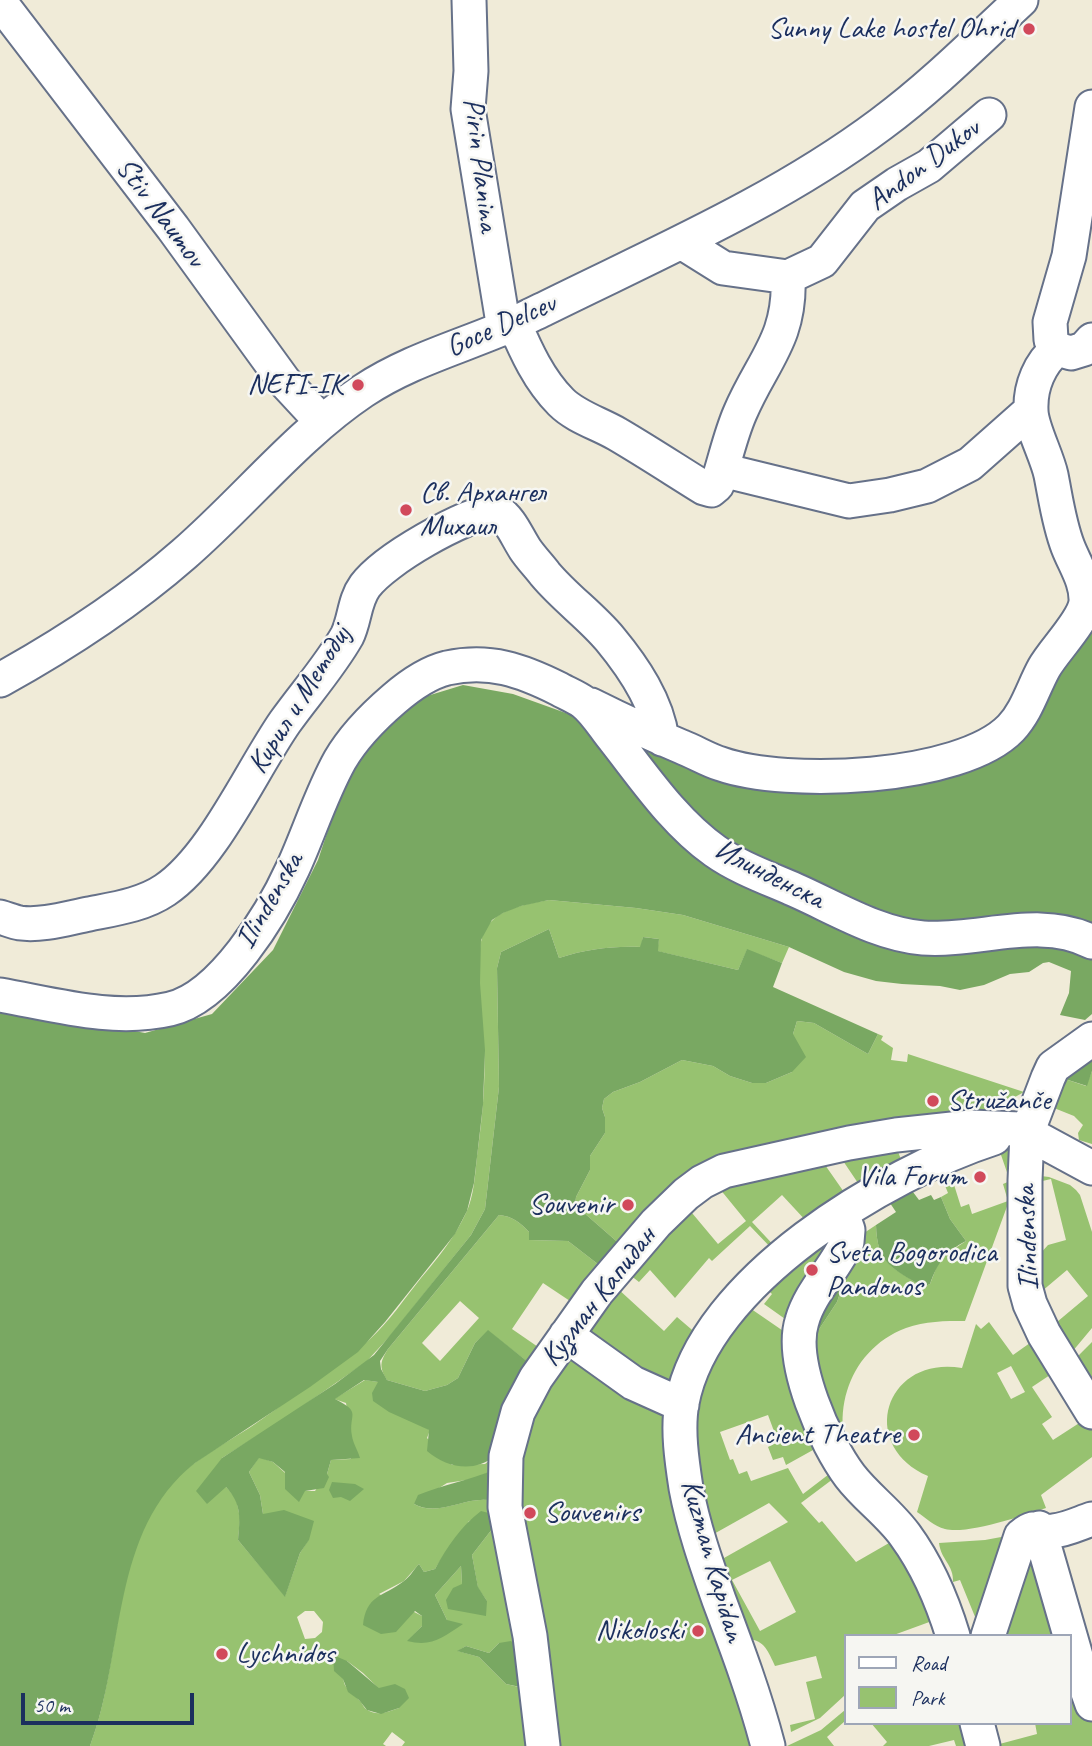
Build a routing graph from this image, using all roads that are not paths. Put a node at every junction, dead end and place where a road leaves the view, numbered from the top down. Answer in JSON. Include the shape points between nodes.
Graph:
{"nodes":[{"id":1,"x":469,"y":0,"type":"edge"},
{"id":2,"x":1021,"y":0,"type":"edge"},
{"id":3,"x":4,"y":14,"type":"edge"},
{"id":4,"x":1092,"y":107,"type":"edge"},
{"id":5,"x":989,"y":115,"type":"dead end"},
{"id":6,"x":683,"y":243,"type":"junction"},
{"id":7,"x":788,"y":277,"type":"junction"},
{"id":8,"x":509,"y":326,"type":"junction"},
{"id":9,"x":1092,"y":340,"type":"edge"},
{"id":10,"x":1057,"y":349,"type":"junction"},
{"id":11,"x":1031,"y":411,"type":"junction"},
{"id":12,"x":322,"y":422,"type":"junction"},
{"id":13,"x":722,"y":470,"type":"junction"},
{"id":14,"x":0,"y":680,"type":"edge"},
{"id":15,"x":584,"y":703,"type":"junction"},
{"id":16,"x":662,"y":739,"type":"junction"},
{"id":17,"x":0,"y":917,"type":"edge"},
{"id":18,"x":1092,"y":942,"type":"edge"},
{"id":19,"x":0,"y":995,"type":"edge"},
{"id":20,"x":1092,"y":1039,"type":"edge"},
{"id":21,"x":1024,"y":1131,"type":"junction"},
{"id":22,"x":1092,"y":1168,"type":"edge"},
{"id":23,"x":842,"y":1213,"type":"junction"},
{"id":24,"x":566,"y":1335,"type":"junction"},
{"id":25,"x":682,"y":1405,"type":"junction"},
{"id":26,"x":1092,"y":1412,"type":"edge"},
{"id":27,"x":1092,"y":1518,"type":"edge"},
{"id":28,"x":1039,"y":1528,"type":"junction"},
{"id":29,"x":952,"y":1634,"type":"edge"},
{"id":30,"x":989,"y":1634,"type":"edge"},
{"id":31,"x":1070,"y":1634,"type":"edge"},
{"id":32,"x":1071,"y":1639,"type":"edge"},
{"id":33,"x":1092,"y":1703,"type":"edge"},
{"id":34,"x":977,"y":1725,"type":"edge"},
{"id":35,"x":543,"y":1746,"type":"edge"},
{"id":36,"x":768,"y":1746,"type":"edge"},
{"id":37,"x":983,"y":1746,"type":"edge"}],
"edges":[{"from":1,"to":8,"type":"street","name":"Pirin Planina","via":[[468,108]]},
{"from":2,"to":6,"type":"street","name":"Goce Delcev","via":[[882,123],[813,169]]},
{"from":3,"to":12,"type":"street","name":"Stiv Naumov","via":[[173,228],[284,381]]},
{"from":4,"to":10,"type":"street","via":[[1069,256],[1050,322],[1051,340]]},
{"from":5,"to":7,"type":"street","name":"Andon Dukov","via":[[929,166],[865,206],[822,261]]},
{"from":6,"to":7,"type":"street","via":[[723,268]]},
{"from":6,"to":8,"type":"street","name":"Goce Delcev"},
{"from":7,"to":13,"type":"street","via":[[789,298],[779,340],[740,412]]},
{"from":8,"to":12,"type":"street","name":"Goce Delcev","via":[[398,370]]},
{"from":8,"to":13,"type":"street","name":"Pirin Planina","via":[[545,383],[573,412],[704,488],[711,490]]},
{"from":9,"to":10,"type":"street","via":[[1071,353]]},
{"from":10,"to":11,"type":"street","via":[[1038,372]]},
{"from":11,"to":13,"type":"street","via":[[971,464],[927,486],[890,495],[849,501]]},
{"from":11,"to":16,"type":"street","via":[[1051,472],[1060,525],[1084,584],[1086,604],[1049,657],[1026,708],[1010,729],[979,749],[942,763],[856,776],[794,777],[722,765]]},
{"from":12,"to":14,"type":"street","name":"Goce Delcev","via":[[157,577],[52,651]]},
{"from":15,"to":16,"type":"street"},
{"from":15,"to":18,"type":"street","name":"Илинденска","via":[[685,825],[743,867],[897,934],[950,938],[1051,930]]},
{"from":15,"to":19,"type":"street","name":"Ilindenska","via":[[525,672],[498,666],[469,665],[422,678],[355,737],[338,762],[291,872],[252,938],[217,981],[197,997],[175,1008],[120,1015]]},
{"from":16,"to":17,"type":"street","name":"Кирил и Методиј","via":[[660,718],[651,699],[609,638],[548,578],[506,517],[496,510],[480,513],[417,545],[364,587],[348,634],[284,724],[204,851],[165,890],[124,907],[67,919],[21,924]]},
{"from":20,"to":21,"type":"street","via":[[1053,1068]]},
{"from":21,"to":22,"type":"street"},
{"from":21,"to":23,"type":"street","name":"Kuzman Kapidan","via":[[955,1150]]},
{"from":21,"to":24,"type":"street","name":"Кузман Капидан","via":[[971,1127],[897,1135],[716,1174],[656,1223]]},
{"from":21,"to":26,"type":"street","name":"Ilindenska","via":[[1027,1294],[1044,1334]]},
{"from":23,"to":25,"type":"street","name":"Kuzman Kapidan","via":[[742,1296],[704,1347]]},
{"from":23,"to":29,"type":"street","via":[[847,1242],[800,1325],[808,1391],[823,1431],[849,1474],[901,1529],[928,1572]]},
{"from":24,"to":25,"type":"street","via":[[633,1382]]},
{"from":24,"to":35,"type":"street","name":"Кузман Капидан","via":[[518,1412],[504,1468],[506,1518],[530,1636]]},
{"from":25,"to":36,"type":"street","name":"Kuzman Kapidan","via":[[691,1509]]},
{"from":27,"to":28,"type":"street","via":[[1052,1532]]},
{"from":28,"to":30,"type":"street","via":[[1021,1536]]},
{"from":28,"to":31,"type":"street"},
{"from":32,"to":33,"type":"street"},
{"from":34,"to":37,"type":"street"}]}
